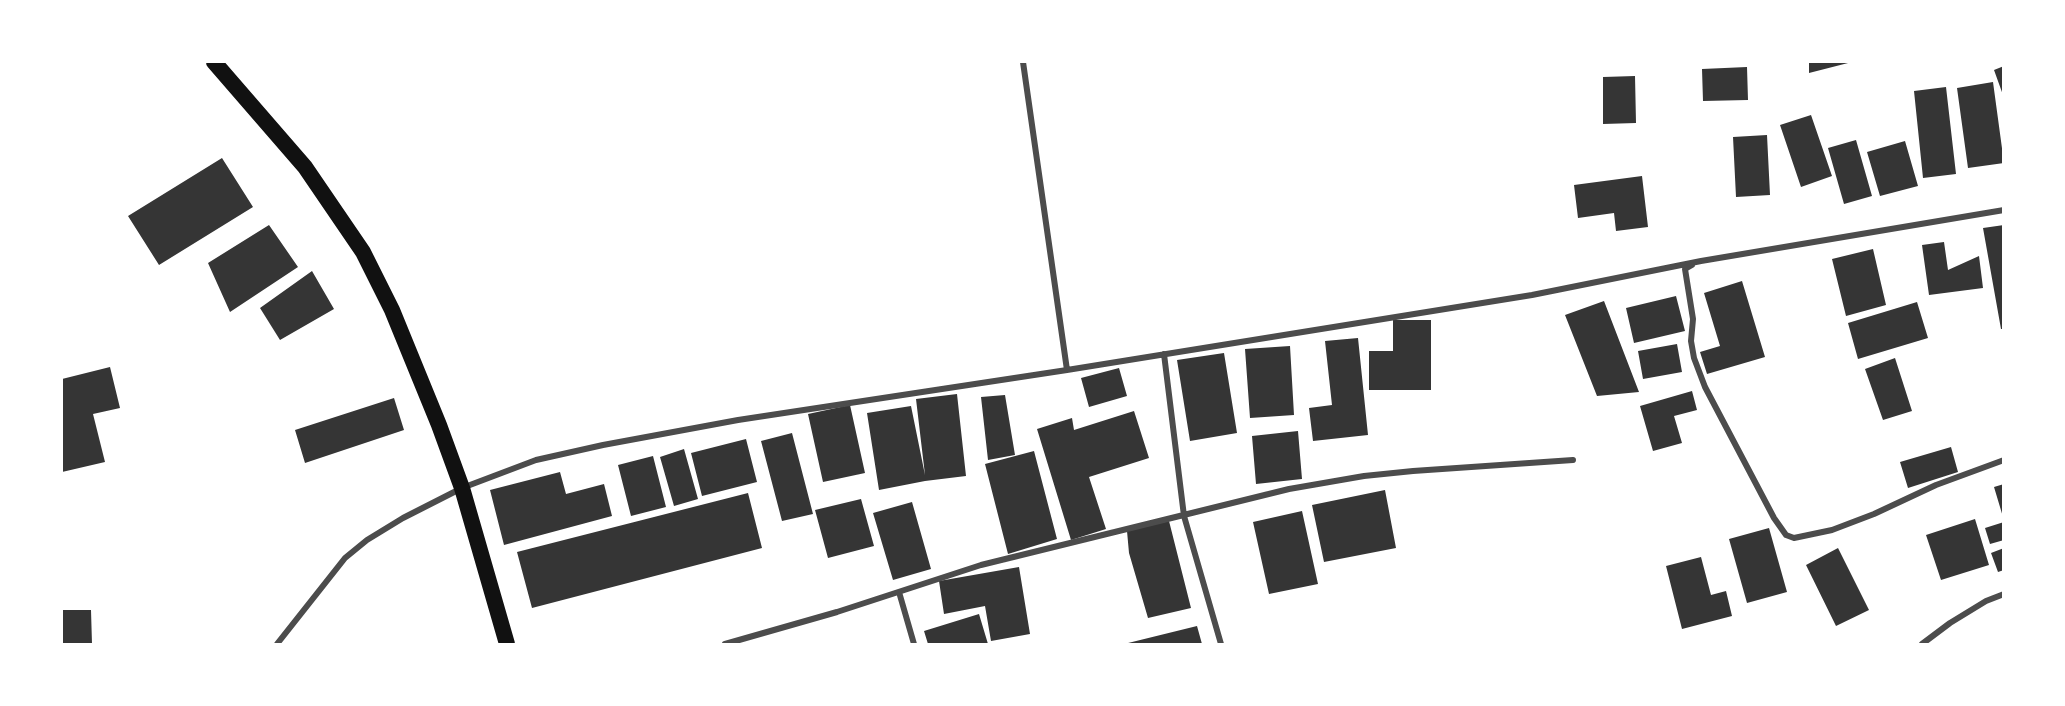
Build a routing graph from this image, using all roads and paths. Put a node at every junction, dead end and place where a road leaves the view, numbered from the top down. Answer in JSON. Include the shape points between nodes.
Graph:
{"nodes":[{"id":1,"x":214,"y":62,"type":"edge"},
{"id":2,"x":1023,"y":62,"type":"edge"},
{"id":3,"x":2004,"y":210,"type":"edge"},
{"id":4,"x":1701,"y":261,"type":"junction"},
{"id":5,"x":1164,"y":354,"type":"junction"},
{"id":6,"x":1067,"y":370,"type":"junction"},
{"id":7,"x":1573,"y":460,"type":"dead end"},
{"id":8,"x":2004,"y":460,"type":"edge"},
{"id":9,"x":462,"y":488,"type":"junction"},
{"id":10,"x":1184,"y":516,"type":"junction"},
{"id":11,"x":899,"y":592,"type":"junction"},
{"id":12,"x":2004,"y":594,"type":"edge"},
{"id":13,"x":277,"y":645,"type":"edge"},
{"id":14,"x":507,"y":645,"type":"edge"},
{"id":15,"x":725,"y":645,"type":"edge"},
{"id":16,"x":914,"y":645,"type":"edge"},
{"id":17,"x":1221,"y":645,"type":"edge"},
{"id":18,"x":1922,"y":645,"type":"edge"}],
"edges":[{"from":1,"to":9,"type":"highway","via":[[305,167],[363,252],[392,310]]},
{"from":2,"to":6,"type":"street"},
{"from":3,"to":4,"type":"street"},
{"from":4,"to":5,"type":"street","via":[[1532,295]]},
{"from":4,"to":8,"type":"street","via":[[1685,269],[1694,358],[1705,387],[1786,535],[1794,538],[1832,530]]},
{"from":5,"to":6,"type":"street"},
{"from":5,"to":10,"type":"street"},
{"from":6,"to":9,"type":"street","via":[[738,420],[603,445],[536,460]]},
{"from":7,"to":10,"type":"street","via":[[1364,476],[1289,489]]},
{"from":9,"to":13,"type":"street","via":[[403,518],[345,558]]},
{"from":9,"to":14,"type":"highway"},
{"from":10,"to":11,"type":"street","via":[[981,565]]},
{"from":10,"to":17,"type":"street"},
{"from":11,"to":15,"type":"street"},
{"from":11,"to":16,"type":"street"},
{"from":12,"to":18,"type":"street","via":[[1950,623]]}]}
